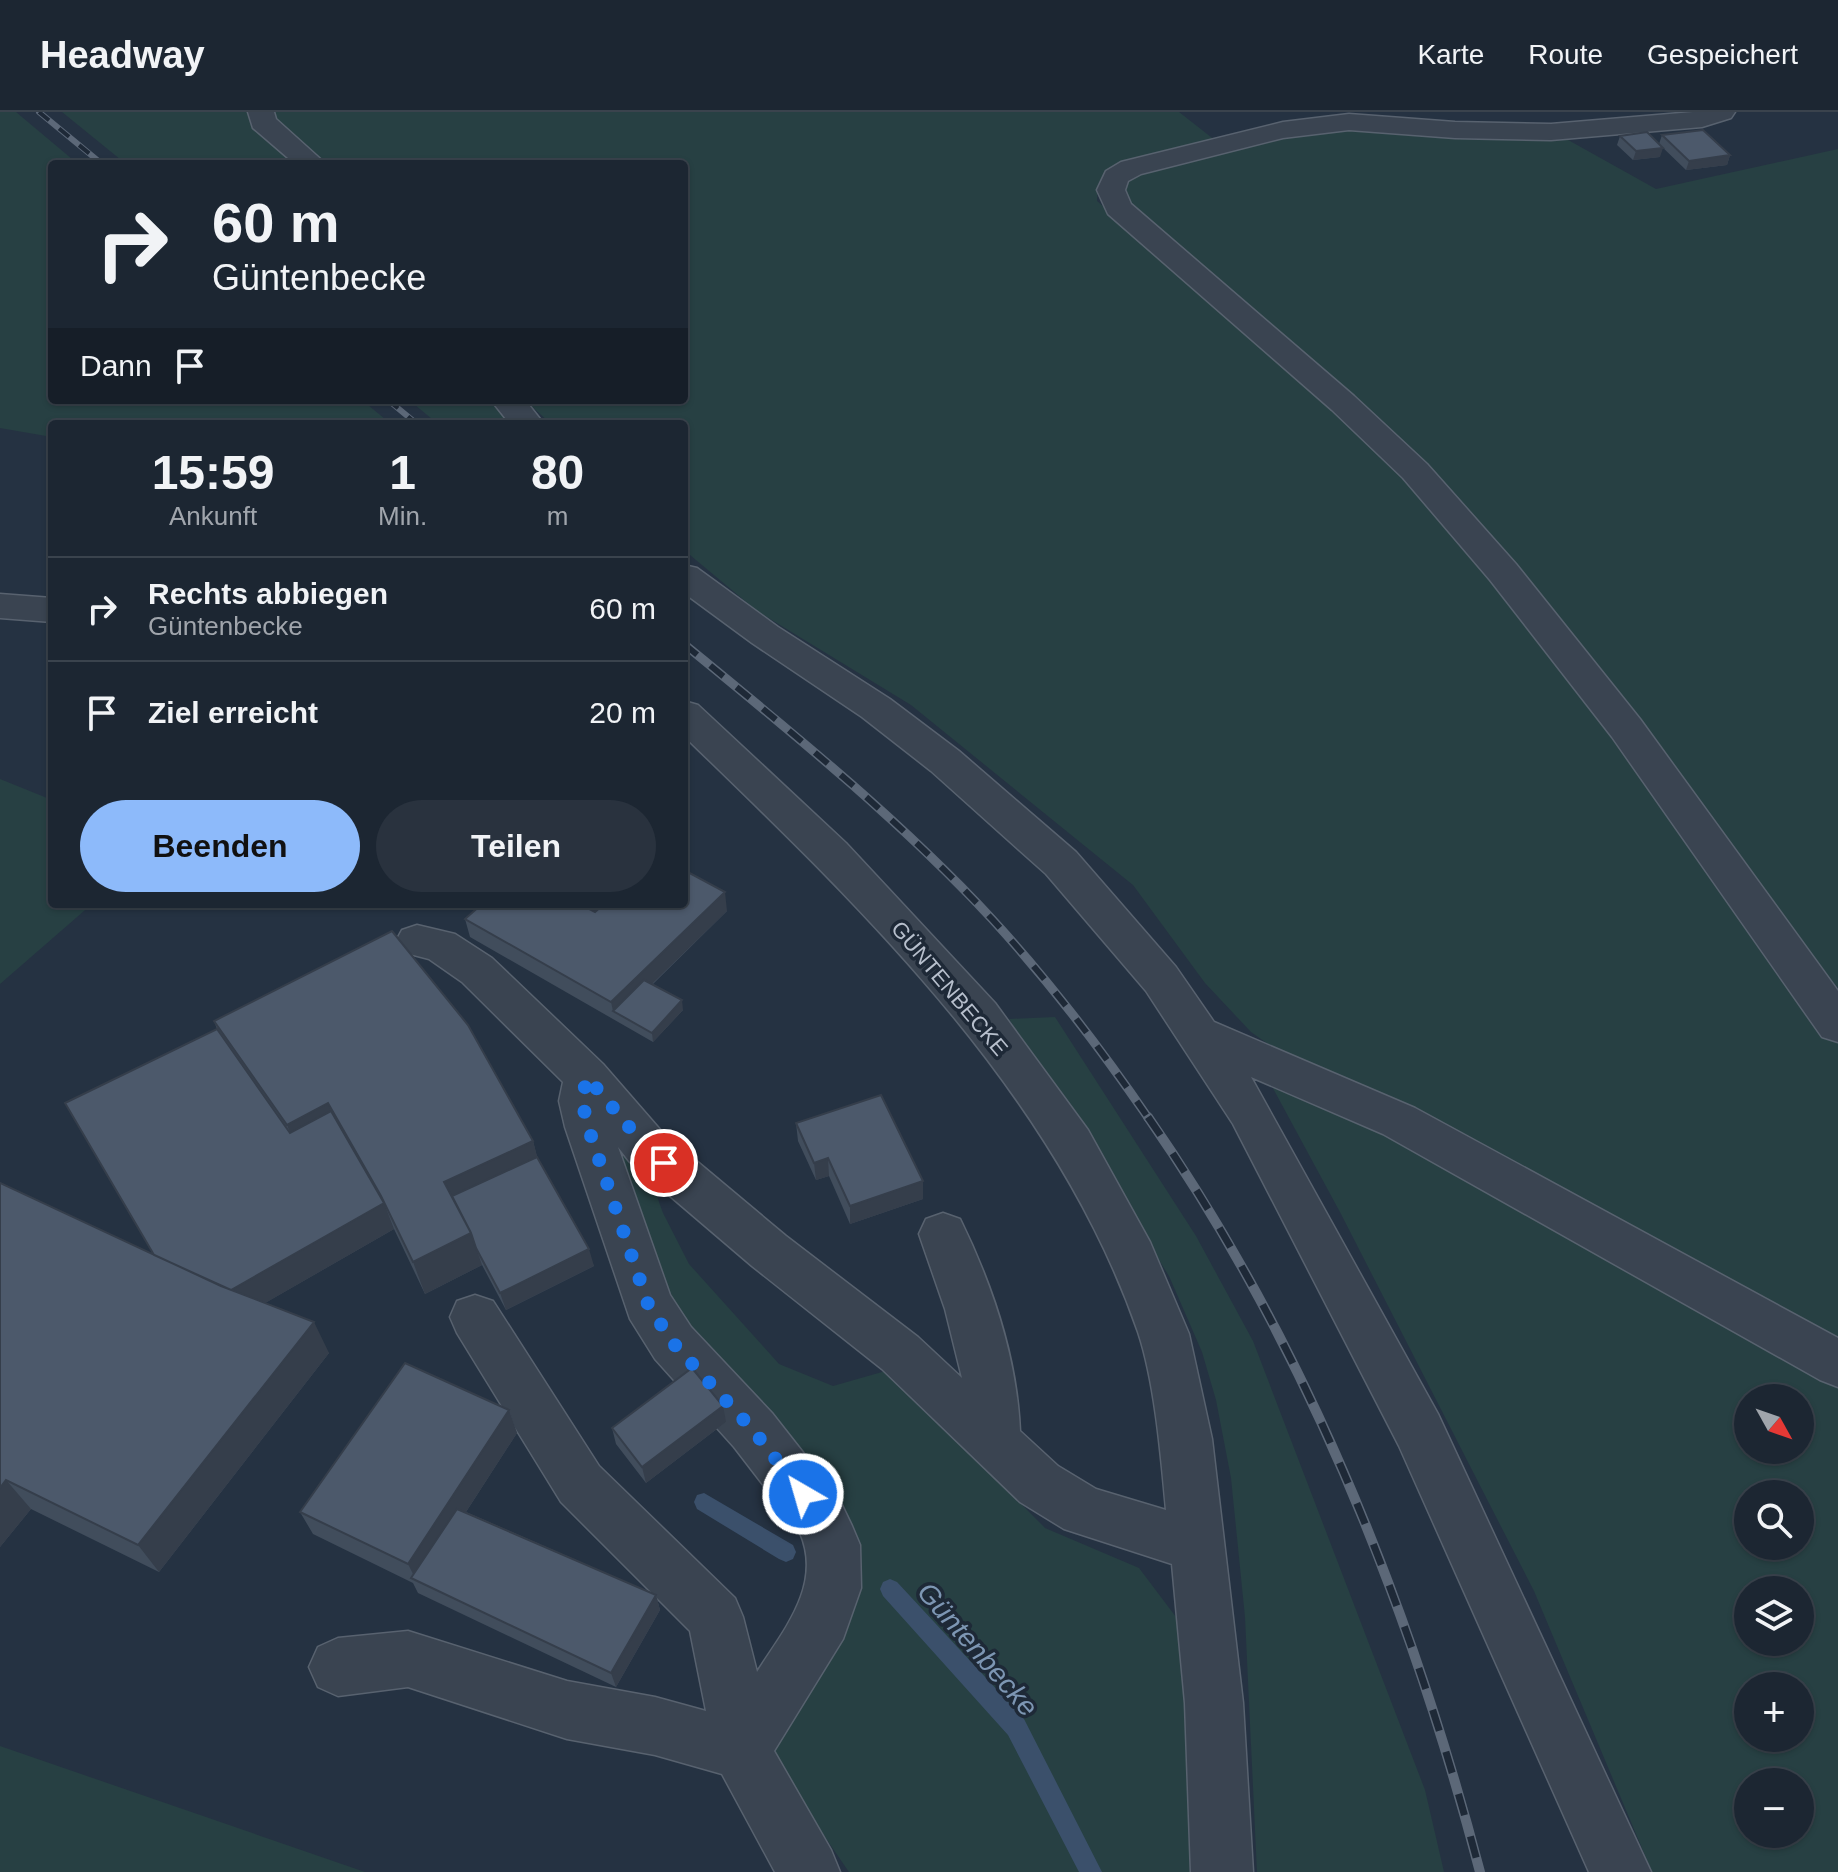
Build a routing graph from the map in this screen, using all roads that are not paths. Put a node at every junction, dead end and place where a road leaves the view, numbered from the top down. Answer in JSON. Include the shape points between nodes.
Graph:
{"nodes":[{"id":1,"x":261,"y":112,"type":"edge"},
{"id":2,"x":1722,"y":112,"type":"edge"},
{"id":3,"x":307,"y":160,"type":"edge"},
{"id":4,"x":510,"y":404,"type":"edge"},
{"id":5,"x":524,"y":420,"type":"edge"},
{"id":6,"x":688,"y":579,"type":"edge"},
{"id":7,"x":0,"y":606,"type":"edge"},
{"id":8,"x":48,"y":610,"type":"edge"},
{"id":9,"x":688,"y":718,"type":"edge"},
{"id":10,"x":417,"y":941,"type":"dead end"},
{"id":11,"x":1838,"y":1025,"type":"edge"},
{"id":12,"x":1200,"y":1035,"type":"junction"},
{"id":13,"x":587,"y":1077,"type":"junction"},
{"id":14,"x":943,"y":1234,"type":"dead end"},
{"id":15,"x":475,"y":1317,"type":"dead end"},
{"id":16,"x":1838,"y":1364,"type":"edge"},
{"id":17,"x":994,"y":1440,"type":"junction"},
{"id":18,"x":1195,"y":1545,"type":"junction"},
{"id":19,"x":338,"y":1667,"type":"dead end"},
{"id":20,"x":741,"y":1750,"type":"junction"},
{"id":21,"x":809,"y":1872,"type":"edge"},
{"id":22,"x":1222,"y":1872,"type":"edge"},
{"id":23,"x":1620,"y":1872,"type":"edge"}],
"edges":[{"from":1,"to":3,"type":"street","via":[[263,122]]},
{"from":2,"to":11,"type":"street","via":[[1702,119],[1551,132],[1349,122],[1218,144],[1122,173],[1111,184],[1118,208],[1415,471],[1503,572],[1626,728]]},
{"from":4,"to":5,"type":"street"},
{"from":6,"to":12,"type":"street","via":[[876,708],[969,781],[1106,911]]},
{"from":7,"to":8,"type":"street"},
{"from":9,"to":18,"type":"street","name":"GÜNTENBECKE","via":[[831,853],[968,1004],[1071,1144],[1126,1242],[1164,1334],[1186,1439]]},
{"from":10,"to":13,"type":"street","via":[[440,945],[477,970]]},
{"from":12,"to":16,"type":"street","via":[[1399,1121]]},
{"from":12,"to":23,"type":"street","via":[[1249,1111],[1419,1431]]},
{"from":13,"to":17,"type":"street","via":[[646,1147],[900,1353]]},
{"from":13,"to":20,"type":"street","via":[[582,1101],[588,1127],[648,1304],[673,1343],[753,1430],[810,1503],[833,1545],[833,1588],[823,1619]]},
{"from":14,"to":17,"type":"street","via":[[982,1355],[994,1408]]},
{"from":15,"to":20,"type":"street","via":[[580,1484],[715,1617]]},
{"from":17,"to":18,"type":"street","via":[[1039,1484],[1083,1511]]},
{"from":18,"to":22,"type":"street","name":"GÜNTENBECKE","via":[[1214,1703]]},
{"from":19,"to":20,"type":"street","via":[[408,1659],[567,1710],[655,1726]]},
{"from":20,"to":21,"type":"street"}]}
